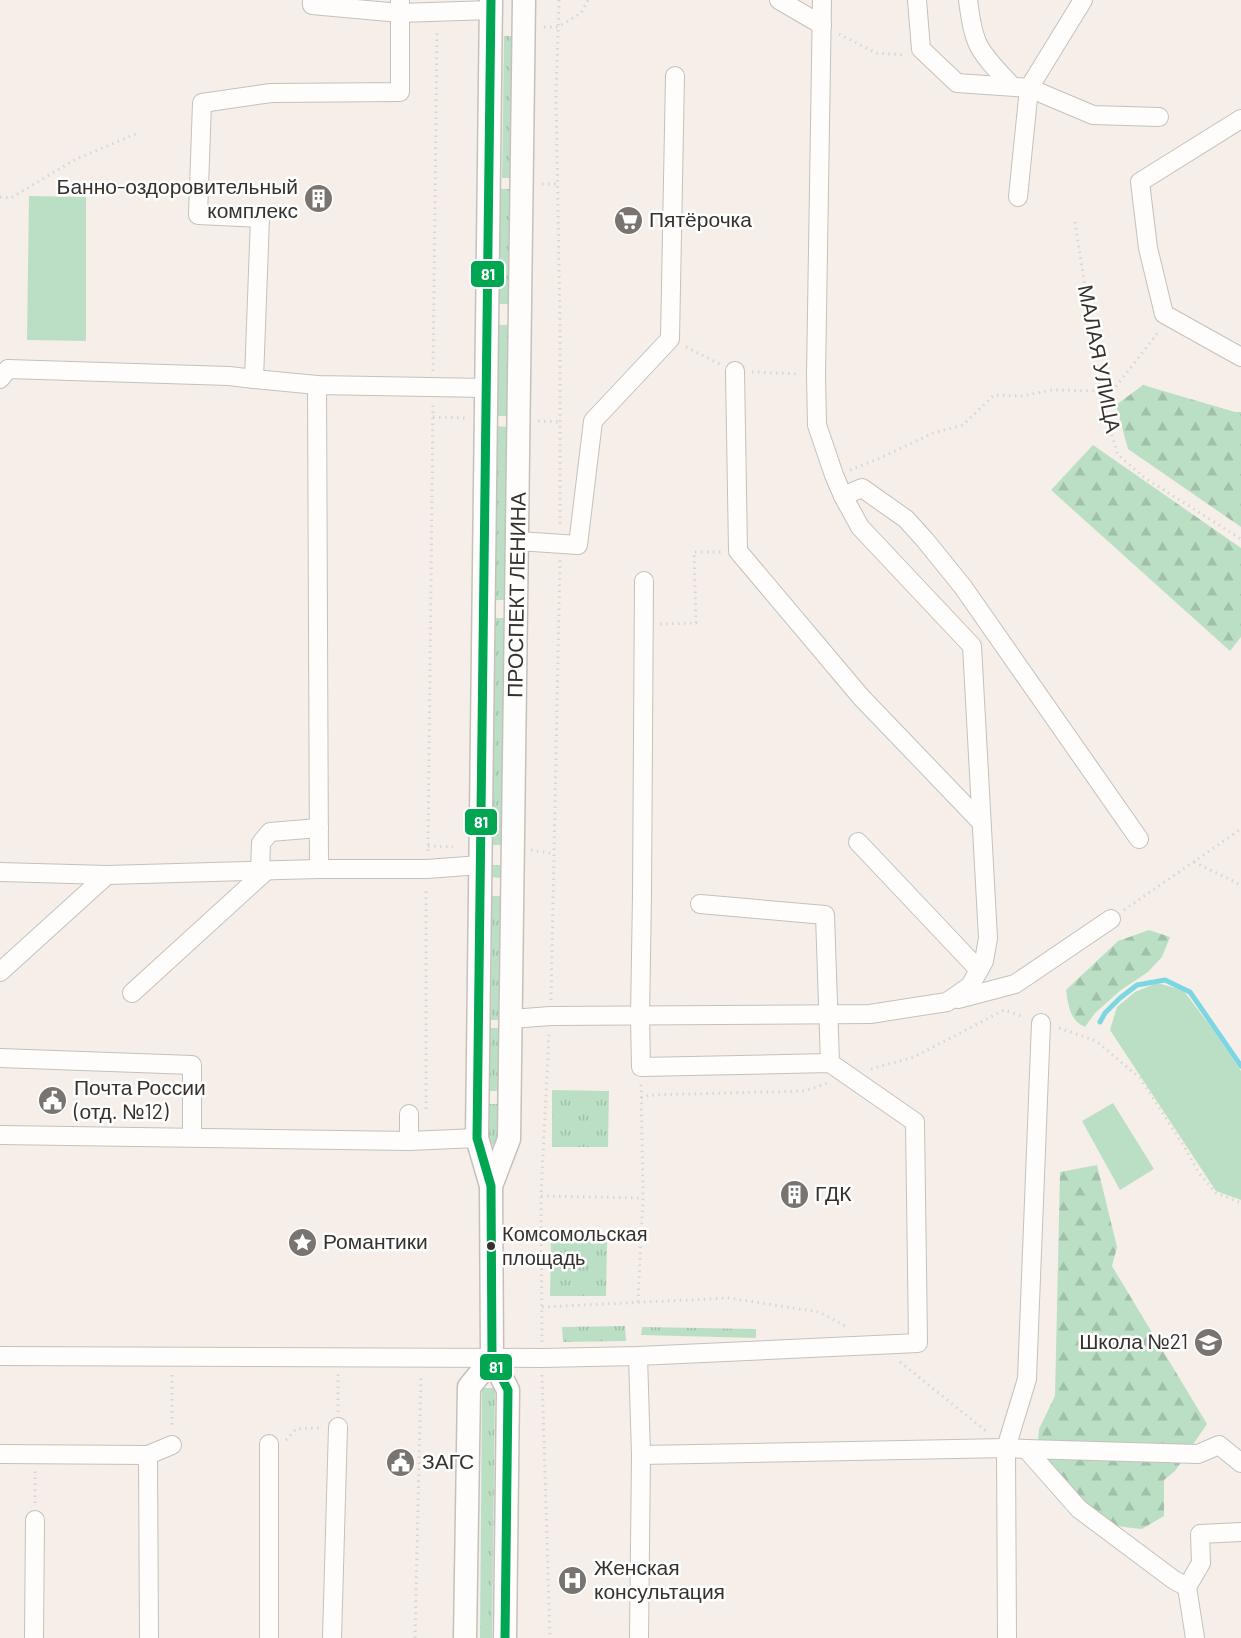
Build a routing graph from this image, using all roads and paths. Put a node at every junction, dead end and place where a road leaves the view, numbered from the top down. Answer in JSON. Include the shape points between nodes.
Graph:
{"nodes":[{"id":1,"x":312,"y":0,"type":"edge"},
{"id":2,"x":524,"y":0,"type":"edge"},
{"id":3,"x":558,"y":0,"type":"edge"},
{"id":4,"x":588,"y":0,"type":"edge"},
{"id":5,"x":779,"y":0,"type":"edge"},
{"id":6,"x":822,"y":0,"type":"edge"},
{"id":7,"x":917,"y":0,"type":"edge"},
{"id":8,"x":968,"y":0,"type":"edge"},
{"id":9,"x":1083,"y":0,"type":"edge"},
{"id":10,"x":491,"y":5,"type":"edge"},
{"id":11,"x":400,"y":6,"type":"edge"},
{"id":12,"x":438,"y":12,"type":"junction"},
{"id":13,"x":822,"y":25,"type":"junction"},
{"id":14,"x":536,"y":27,"type":"dead end"},
{"id":15,"x":558,"y":27,"type":"junction"},
{"id":16,"x":921,"y":49,"type":"junction"},
{"id":17,"x":675,"y":76,"type":"dead end"},
{"id":18,"x":1021,"y":87,"type":"junction"},
{"id":19,"x":1159,"y":117,"type":"dead end"},
{"id":20,"x":1241,"y":119,"type":"edge"},
{"id":21,"x":138,"y":133,"type":"dead end"},
{"id":22,"x":0,"y":197,"type":"edge"},
{"id":23,"x":1018,"y":197,"type":"dead end"},
{"id":24,"x":1074,"y":222,"type":"dead end"},
{"id":25,"x":1169,"y":317,"type":"junction"},
{"id":26,"x":670,"y":339,"type":"junction"},
{"id":27,"x":1240,"y":351,"type":"edge"},
{"id":28,"x":735,"y":371,"type":"junction"},
{"id":29,"x":816,"y":375,"type":"junction"},
{"id":30,"x":0,"y":379,"type":"edge"},
{"id":31,"x":254,"y":379,"type":"junction"},
{"id":32,"x":317,"y":385,"type":"junction"},
{"id":33,"x":433,"y":387,"type":"junction"},
{"id":34,"x":486,"y":388,"type":"junction"},
{"id":35,"x":1101,"y":391,"type":"junction"},
{"id":36,"x":1104,"y":409,"type":"junction"},
{"id":37,"x":528,"y":421,"type":"dead end"},
{"id":38,"x":560,"y":422,"type":"junction"},
{"id":39,"x":834,"y":475,"type":"junction"},
{"id":40,"x":843,"y":496,"type":"junction"},
{"id":41,"x":1241,"y":539,"type":"edge"},
{"id":42,"x":518,"y":541,"type":"junction"},
{"id":43,"x":560,"y":545,"type":"junction"},
{"id":44,"x":738,"y":551,"type":"junction"},
{"id":45,"x":644,"y":581,"type":"dead end"},
{"id":46,"x":644,"y":625,"type":"junction"},
{"id":47,"x":981,"y":822,"type":"junction"},
{"id":48,"x":319,"y":828,"type":"junction"},
{"id":49,"x":1241,"y":829,"type":"edge"},
{"id":50,"x":1139,"y":839,"type":"dead end"},
{"id":51,"x":858,"y":842,"type":"dead end"},
{"id":52,"x":1194,"y":862,"type":"junction"},
{"id":53,"x":480,"y":865,"type":"junction"},
{"id":54,"x":319,"y":869,"type":"junction"},
{"id":55,"x":426,"y":869,"type":"junction"},
{"id":56,"x":264,"y":870,"type":"junction"},
{"id":57,"x":0,"y":872,"type":"edge"},
{"id":58,"x":107,"y":875,"type":"junction"},
{"id":59,"x":1241,"y":885,"type":"edge"},
{"id":60,"x":700,"y":904,"type":"dead end"},
{"id":61,"x":1111,"y":919,"type":"joint"},
{"id":62,"x":979,"y":969,"type":"junction"},
{"id":63,"x":0,"y":972,"type":"edge"},
{"id":64,"x":132,"y":993,"type":"dead end"},
{"id":65,"x":947,"y":1002,"type":"junction"},
{"id":66,"x":828,"y":1015,"type":"junction"},
{"id":67,"x":550,"y":1016,"type":"junction"},
{"id":68,"x":640,"y":1017,"type":"junction"},
{"id":69,"x":512,"y":1019,"type":"junction"},
{"id":70,"x":1041,"y":1023,"type":"junction"},
{"id":71,"x":0,"y":1058,"type":"edge"},
{"id":72,"x":830,"y":1063,"type":"junction"},
{"id":73,"x":641,"y":1067,"type":"junction"},
{"id":74,"x":849,"y":1076,"type":"junction"},
{"id":75,"x":641,"y":1098,"type":"junction"},
{"id":76,"x":409,"y":1114,"type":"dead end"},
{"id":77,"x":0,"y":1135,"type":"edge"},
{"id":78,"x":192,"y":1137,"type":"junction"},
{"id":79,"x":477,"y":1138,"type":"junction"},
{"id":80,"x":417,"y":1141,"type":"junction"},
{"id":81,"x":491,"y":1186,"type":"junction"},
{"id":82,"x":541,"y":1196,"type":"junction"},
{"id":83,"x":643,"y":1198,"type":"junction"},
{"id":84,"x":1241,"y":1203,"type":"edge"},
{"id":85,"x":638,"y":1303,"type":"dead end"},
{"id":86,"x":0,"y":1356,"type":"edge"},
{"id":87,"x":638,"y":1356,"type":"junction"},
{"id":88,"x":174,"y":1358,"type":"junction"},
{"id":89,"x":492,"y":1359,"type":"junction"},
{"id":90,"x":542,"y":1359,"type":"junction"},
{"id":91,"x":338,"y":1368,"type":"dead end"},
{"id":92,"x":421,"y":1369,"type":"dead end"},
{"id":93,"x":338,"y":1427,"type":"junction"},
{"id":94,"x":269,"y":1444,"type":"joint"},
{"id":95,"x":172,"y":1445,"type":"joint"},
{"id":96,"x":1006,"y":1448,"type":"junction"},
{"id":97,"x":1026,"y":1449,"type":"junction"},
{"id":98,"x":0,"y":1454,"type":"edge"},
{"id":99,"x":35,"y":1454,"type":"junction"},
{"id":100,"x":148,"y":1455,"type":"junction"},
{"id":101,"x":641,"y":1455,"type":"junction"},
{"id":102,"x":1241,"y":1463,"type":"edge"},
{"id":103,"x":35,"y":1520,"type":"joint"},
{"id":104,"x":1241,"y":1532,"type":"edge"},
{"id":105,"x":1187,"y":1587,"type":"junction"},
{"id":106,"x":33,"y":1638,"type":"edge"},
{"id":107,"x":149,"y":1638,"type":"edge"},
{"id":108,"x":269,"y":1638,"type":"edge"},
{"id":109,"x":332,"y":1638,"type":"edge"},
{"id":110,"x":415,"y":1638,"type":"edge"},
{"id":111,"x":465,"y":1638,"type":"edge"},
{"id":112,"x":505,"y":1638,"type":"edge"},
{"id":113,"x":550,"y":1638,"type":"edge"},
{"id":114,"x":639,"y":1638,"type":"edge"},
{"id":115,"x":1007,"y":1638,"type":"edge"},
{"id":116,"x":1196,"y":1638,"type":"edge"}],
"edges":[{"from":1,"to":11,"type":"street","via":[[312,5]]},
{"from":2,"to":42,"type":"main road","name":"ПРОСПЕКТ ЛЕНИНА"},
{"from":3,"to":15,"type":"path"},
{"from":4,"to":15,"type":"path","via":[[581,12]]},
{"from":5,"to":13,"type":"street"},
{"from":6,"to":13,"type":"street"},
{"from":7,"to":16,"type":"street"},
{"from":8,"to":18,"type":"street","via":[[977,44]]},
{"from":9,"to":18,"type":"street"},
{"from":10,"to":12,"type":"street"},
{"from":10,"to":34,"type":"main road","name":"ПРОСПЕКТ ЛЕНИНА"},
{"from":11,"to":12,"type":"street"},
{"from":11,"to":31,"type":"street","via":[[400,92],[271,93],[202,103],[198,215],[260,218]]},
{"from":12,"to":33,"type":"path"},
{"from":13,"to":16,"type":"path","via":[[876,53],[906,55]]},
{"from":13,"to":29,"type":"street"},
{"from":14,"to":15,"type":"path"},
{"from":15,"to":38,"type":"path"},
{"from":16,"to":18,"type":"street","via":[[957,83]]},
{"from":17,"to":26,"type":"street"},
{"from":18,"to":19,"type":"street","via":[[1094,116]]},
{"from":18,"to":23,"type":"street"},
{"from":20,"to":25,"type":"street","via":[[1140,182],[1148,248],[1164,314]]},
{"from":21,"to":22,"type":"path","via":[[76,159],[11,198]]},
{"from":24,"to":35,"type":"path","name":"МАЛАЯ УЛИЦА"},
{"from":25,"to":27,"type":"street"},
{"from":25,"to":36,"type":"path","via":[[1114,389]]},
{"from":26,"to":28,"type":"path"},
{"from":26,"to":43,"type":"street","via":[[593,421],[578,545]]},
{"from":28,"to":29,"type":"path"},
{"from":28,"to":44,"type":"street"},
{"from":29,"to":39,"type":"street","via":[[817,425]]},
{"from":30,"to":31,"type":"street","via":[[8,369]]},
{"from":31,"to":32,"type":"street"},
{"from":32,"to":33,"type":"street"},
{"from":32,"to":48,"type":"street"},
{"from":33,"to":34,"type":"street"},
{"from":33,"to":55,"type":"path"},
{"from":34,"to":53,"type":"main road","name":"ПРОСПЕКТ ЛЕНИНА"},
{"from":35,"to":36,"type":"path","name":"МАЛАЯ УЛИЦА"},
{"from":35,"to":39,"type":"path","via":[[994,395],[963,425],[933,433]]},
{"from":36,"to":41,"type":"path","name":"МАЛАЯ УЛИЦА","via":[[1118,454],[1145,478]]},
{"from":37,"to":38,"type":"path"},
{"from":38,"to":43,"type":"path"},
{"from":39,"to":40,"type":"street"},
{"from":40,"to":47,"type":"street","via":[[860,527],[972,646]]},
{"from":40,"to":50,"type":"street","via":[[862,488],[906,519],[925,540],[963,587]]},
{"from":42,"to":43,"type":"street"},
{"from":42,"to":69,"type":"main road","name":"ПРОСПЕКТ ЛЕНИНА"},
{"from":43,"to":67,"type":"path"},
{"from":44,"to":46,"type":"path","via":[[694,552],[696,624]]},
{"from":44,"to":47,"type":"street","via":[[861,697]]},
{"from":45,"to":46,"type":"street"},
{"from":46,"to":68,"type":"street"},
{"from":47,"to":62,"type":"street","via":[[988,938]]},
{"from":48,"to":54,"type":"street"},
{"from":48,"to":56,"type":"street","via":[[270,832],[261,843]]},
{"from":49,"to":52,"type":"path"},
{"from":51,"to":62,"type":"street"},
{"from":52,"to":59,"type":"path"},
{"from":52,"to":61,"type":"path"},
{"from":53,"to":55,"type":"street"},
{"from":53,"to":79,"type":"main road","name":"ПРОСПЕКТ ЛЕНИНА"},
{"from":54,"to":55,"type":"street"},
{"from":54,"to":56,"type":"street"},
{"from":55,"to":80,"type":"path"},
{"from":56,"to":58,"type":"street"},
{"from":56,"to":64,"type":"street"},
{"from":57,"to":58,"type":"street"},
{"from":58,"to":63,"type":"street"},
{"from":60,"to":66,"type":"street","via":[[825,915]]},
{"from":61,"to":65,"type":"street","via":[[1016,984]]},
{"from":62,"to":65,"type":"street","via":[[970,986]]},
{"from":65,"to":66,"type":"street","via":[[870,1014]]},
{"from":66,"to":68,"type":"street"},
{"from":66,"to":72,"type":"street"},
{"from":67,"to":68,"type":"street"},
{"from":67,"to":69,"type":"street"},
{"from":67,"to":82,"type":"path"},
{"from":68,"to":73,"type":"street"},
{"from":69,"to":81,"type":"main road","name":"ПРОСПЕКТ ЛЕНИНА","via":[[509,1139]]},
{"from":70,"to":74,"type":"path","via":[[1004,1010],[914,1057]]},
{"from":70,"to":84,"type":"path","via":[[1096,1041],[1140,1078],[1199,1173],[1216,1193]]},
{"from":70,"to":96,"type":"street","via":[[1027,1379]]},
{"from":71,"to":78,"type":"street","via":[[192,1065]]},
{"from":72,"to":73,"type":"street"},
{"from":72,"to":74,"type":"street"},
{"from":73,"to":75,"type":"path"},
{"from":74,"to":75,"type":"path","via":[[806,1091]]},
{"from":74,"to":87,"type":"street","via":[[915,1122],[918,1343]]},
{"from":75,"to":83,"type":"path"},
{"from":76,"to":80,"type":"street"},
{"from":77,"to":78,"type":"street"},
{"from":78,"to":80,"type":"street"},
{"from":79,"to":80,"type":"street"},
{"from":79,"to":81,"type":"main road","name":"ПРОСПЕКТ ЛЕНИНА"},
{"from":81,"to":89,"type":"main road","name":"ПРОСПЕКТ ЛЕНИНА"},
{"from":82,"to":83,"type":"path"},
{"from":82,"to":90,"type":"path"},
{"from":83,"to":85,"type":"path"},
{"from":86,"to":88,"type":"street"},
{"from":87,"to":90,"type":"street"},
{"from":87,"to":101,"type":"street"},
{"from":88,"to":89,"type":"street"},
{"from":88,"to":95,"type":"path"},
{"from":89,"to":90,"type":"street"},
{"from":89,"to":111,"type":"main road","via":[[469,1387]]},
{"from":89,"to":112,"type":"main road","name":"ПРОСПЕКТ ЛЕНИНА","via":[[508,1390]]},
{"from":90,"to":113,"type":"path"},
{"from":91,"to":93,"type":"path"},
{"from":92,"to":110,"type":"path"},
{"from":93,"to":94,"type":"path","via":[[296,1429],[284,1443]]},
{"from":93,"to":109,"type":"street"},
{"from":94,"to":108,"type":"street"},
{"from":95,"to":100,"type":"street"},
{"from":96,"to":97,"type":"street"},
{"from":96,"to":101,"type":"street"},
{"from":96,"to":115,"type":"street"},
{"from":97,"to":102,"type":"street","via":[[1198,1454],[1219,1445]]},
{"from":97,"to":105,"type":"street","via":[[1078,1509]]},
{"from":98,"to":99,"type":"street"},
{"from":99,"to":100,"type":"street"},
{"from":99,"to":103,"type":"path"},
{"from":100,"to":107,"type":"street"},
{"from":101,"to":114,"type":"street"},
{"from":103,"to":106,"type":"street"},
{"from":104,"to":105,"type":"street","via":[[1200,1533],[1201,1563]]},
{"from":105,"to":116,"type":"street"}]}
